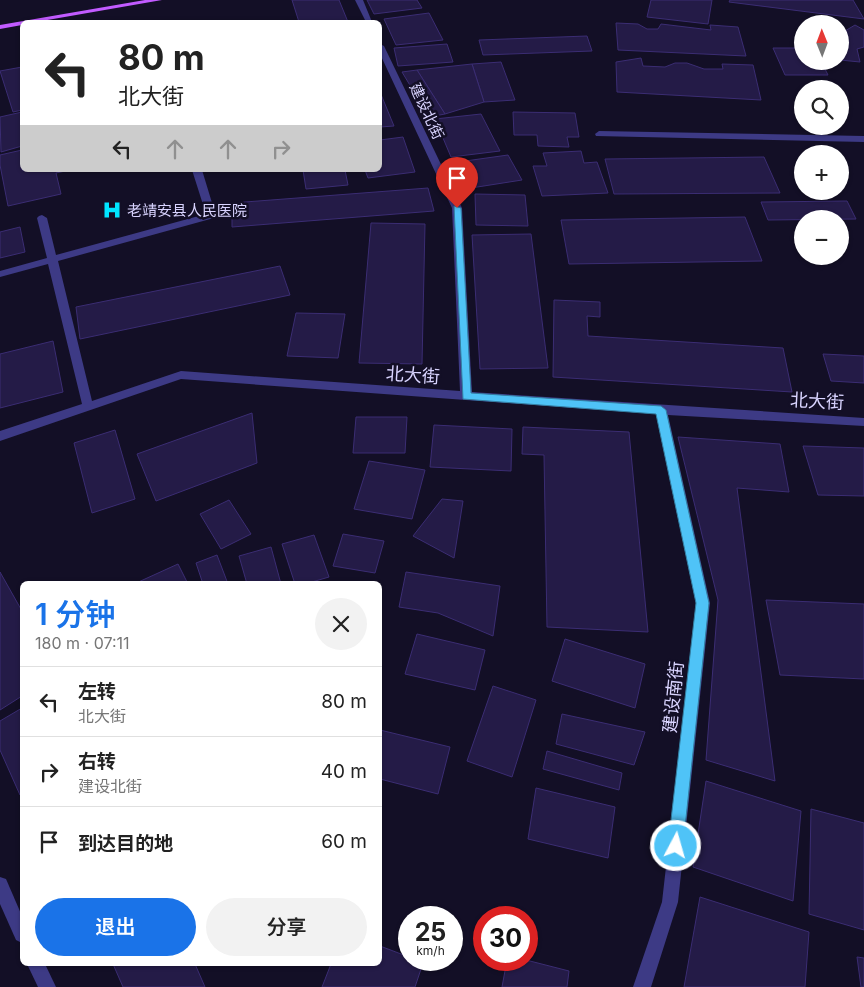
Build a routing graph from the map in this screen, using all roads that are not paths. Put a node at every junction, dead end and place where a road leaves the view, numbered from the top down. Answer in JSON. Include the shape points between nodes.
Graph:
{"nodes":[{"id":1,"x":158,"y":0,"type":"edge"},
{"id":2,"x":358,"y":0,"type":"edge"},
{"id":3,"x":41,"y":20,"type":"edge"},
{"id":4,"x":368,"y":20,"type":"edge"},
{"id":5,"x":20,"y":24,"type":"edge"},
{"id":6,"x":0,"y":27,"type":"edge"},
{"id":7,"x":382,"y":50,"type":"edge"},
{"id":8,"x":599,"y":134,"type":"dead end"},
{"id":9,"x":864,"y":140,"type":"edge"},
{"id":10,"x":198,"y":172,"type":"edge"},
{"id":11,"x":42,"y":218,"type":"dead end"},
{"id":12,"x":52,"y":260,"type":"junction"},
{"id":13,"x":0,"y":274,"type":"edge"},
{"id":14,"x":466,"y":396,"type":"junction"},
{"id":15,"x":88,"y":407,"type":"junction"},
{"id":16,"x":661,"y":410,"type":"junction"},
{"id":17,"x":864,"y":422,"type":"edge"},
{"id":18,"x":0,"y":436,"type":"edge"},
{"id":19,"x":0,"y":885,"type":"edge"},
{"id":20,"x":20,"y":930,"type":"edge"},
{"id":21,"x":37,"y":966,"type":"edge"},
{"id":22,"x":46,"y":987,"type":"edge"},
{"id":23,"x":642,"y":987,"type":"edge"}],
"edges":[{"from":1,"to":3,"type":"main road"},
{"from":2,"to":4,"type":"street"},
{"from":5,"to":6,"type":"main road"},
{"from":7,"to":14,"type":"street","name":"建设北街","via":[[457,208]]},
{"from":8,"to":9,"type":"street"},
{"from":10,"to":12,"type":"street","via":[[211,216]]},
{"from":11,"to":12,"type":"street"},
{"from":12,"to":13,"type":"street"},
{"from":12,"to":15,"type":"street"},
{"from":14,"to":15,"type":"street","name":"北大街","via":[[182,376]]},
{"from":14,"to":16,"type":"street","name":"北大街"},
{"from":15,"to":18,"type":"street","name":"北大街"},
{"from":16,"to":17,"type":"street","name":"北大街"},
{"from":16,"to":23,"type":"street","name":"建设南街","via":[[702,603],[670,902]]},
{"from":19,"to":20,"type":"street"},
{"from":21,"to":22,"type":"street"}]}
